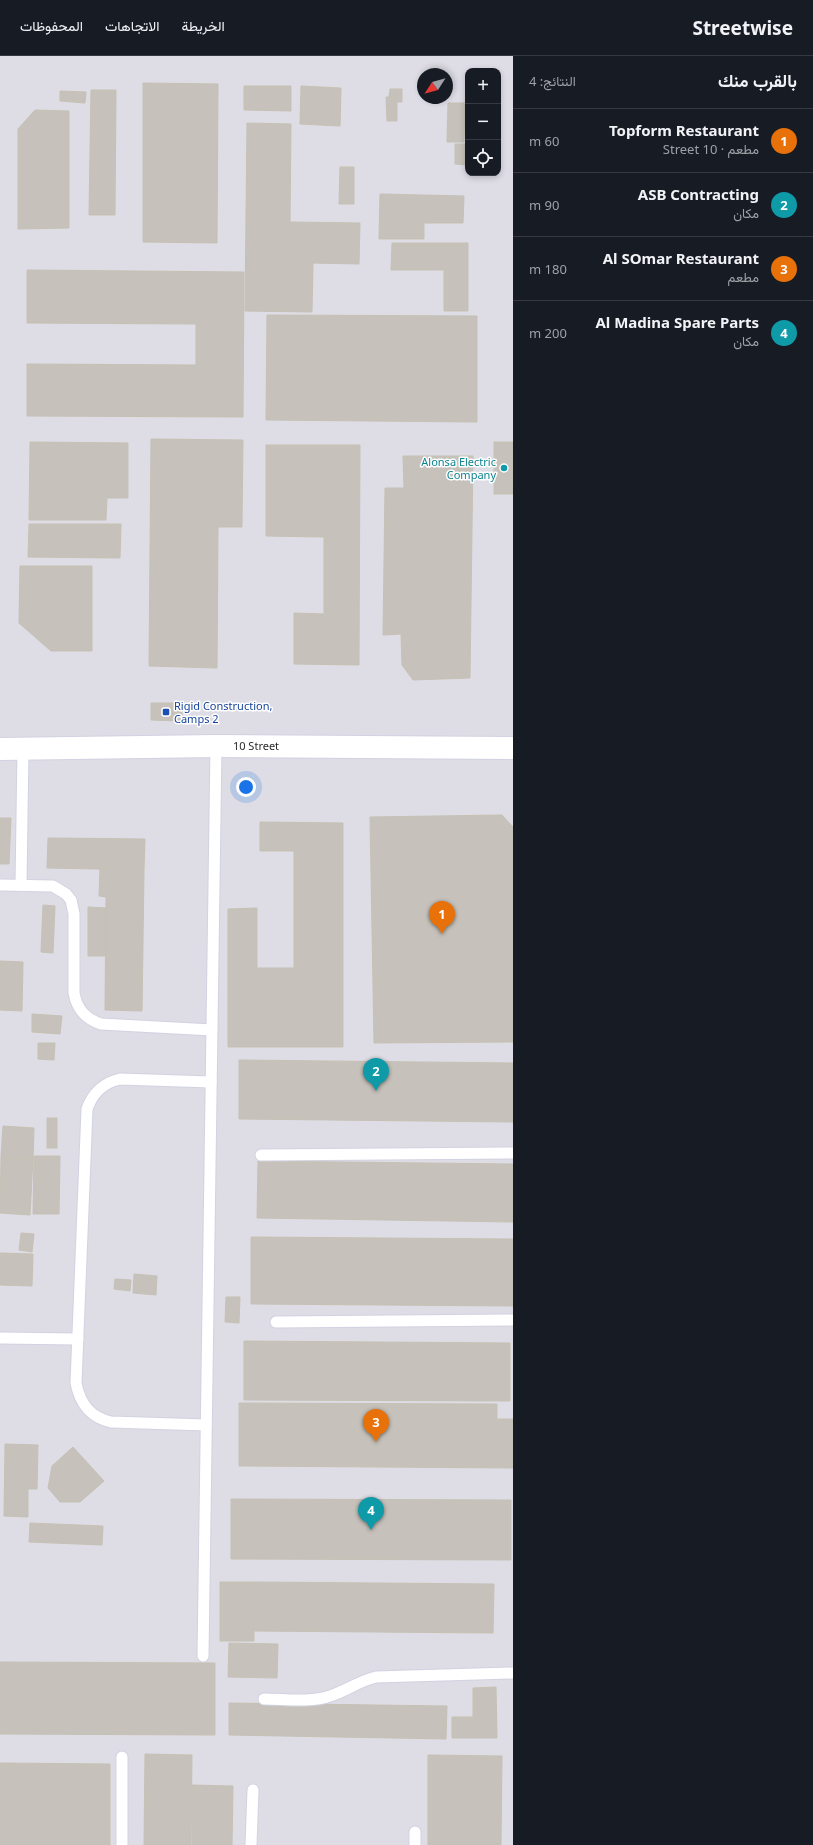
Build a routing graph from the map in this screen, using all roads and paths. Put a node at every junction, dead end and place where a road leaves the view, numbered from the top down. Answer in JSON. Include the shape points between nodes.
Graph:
{"nodes":[{"id":1,"x":216,"y":746,"type":"junction"},
{"id":2,"x":513,"y":748,"type":"edge"},
{"id":3,"x":0,"y":749,"type":"edge"},
{"id":4,"x":23,"y":749,"type":"junction"},
{"id":5,"x":0,"y":885,"type":"edge"},
{"id":6,"x":21,"y":885,"type":"junction"},
{"id":7,"x":212,"y":1030,"type":"junction"},
{"id":8,"x":211,"y":1082,"type":"junction"},
{"id":9,"x":513,"y":1153,"type":"edge"},
{"id":10,"x":261,"y":1155,"type":"dead end"},
{"id":11,"x":513,"y":1320,"type":"edge"},
{"id":12,"x":276,"y":1322,"type":"dead end"},
{"id":13,"x":0,"y":1338,"type":"edge"},
{"id":14,"x":78,"y":1339,"type":"junction"},
{"id":15,"x":206,"y":1425,"type":"junction"},
{"id":16,"x":203,"y":1656,"type":"dead end"},
{"id":17,"x":513,"y":1673,"type":"edge"},
{"id":18,"x":264,"y":1699,"type":"dead end"},
{"id":19,"x":122,"y":1757,"type":"dead end"},
{"id":20,"x":253,"y":1790,"type":"dead end"},
{"id":21,"x":415,"y":1832,"type":"dead end"},
{"id":22,"x":122,"y":1845,"type":"edge"},
{"id":23,"x":251,"y":1845,"type":"edge"},
{"id":24,"x":415,"y":1845,"type":"edge"}],
"edges":[{"from":1,"to":2,"type":"street","name":"10 Street"},
{"from":1,"to":4,"type":"street","name":"10 Street"},
{"from":1,"to":7,"type":"lane"},
{"from":3,"to":4,"type":"street","name":"10 Street"},
{"from":4,"to":6,"type":"lane"},
{"from":5,"to":6,"type":"lane"},
{"from":6,"to":7,"type":"lane","via":[[53,886],[71,900],[74,914],[74,993],[76,1002],[86,1017],[101,1024]]},
{"from":7,"to":8,"type":"lane"},
{"from":8,"to":14,"type":"lane","via":[[111,1081],[95,1092],[90,1100],[87,1109]]},
{"from":8,"to":15,"type":"lane"},
{"from":9,"to":10,"type":"lane"},
{"from":11,"to":12,"type":"lane"},
{"from":13,"to":14,"type":"lane"},
{"from":14,"to":15,"type":"lane","via":[[78,1394],[83,1405],[100,1419],[111,1422]]},
{"from":15,"to":16,"type":"lane"},
{"from":17,"to":18,"type":"lane","via":[[376,1677],[320,1699]]},
{"from":19,"to":22,"type":"lane"},
{"from":20,"to":23,"type":"lane"},
{"from":21,"to":24,"type":"lane"}]}
